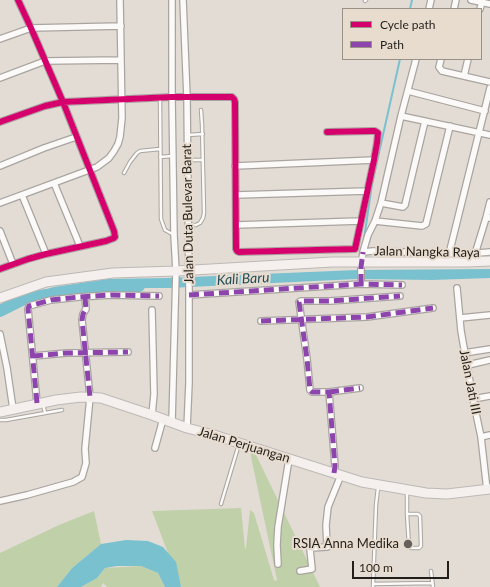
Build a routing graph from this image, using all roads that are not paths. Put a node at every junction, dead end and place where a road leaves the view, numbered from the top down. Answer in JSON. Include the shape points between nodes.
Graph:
{"nodes":[{"id":1,"x":18,"y":0,"type":"edge"},
{"id":2,"x":120,"y":0,"type":"edge"},
{"id":3,"x":172,"y":0,"type":"edge"},
{"id":4,"x":183,"y":0,"type":"edge"},
{"id":5,"x":471,"y":0,"type":"edge"},
{"id":6,"x":482,"y":2,"type":"junction"},
{"id":7,"x":490,"y":4,"type":"edge"},
{"id":8,"x":480,"y":8,"type":"edge"},
{"id":9,"x":121,"y":26,"type":"junction"},
{"id":10,"x":31,"y":28,"type":"junction"},
{"id":11,"x":0,"y":39,"type":"edge"},
{"id":12,"x":121,"y":60,"type":"junction"},
{"id":13,"x":416,"y":60,"type":"edge"},
{"id":14,"x":441,"y":60,"type":"edge"},
{"id":15,"x":468,"y":60,"type":"edge"},
{"id":16,"x":45,"y":61,"type":"junction"},
{"id":17,"x":464,"y":76,"type":"junction"},
{"id":18,"x":0,"y":78,"type":"edge"},
{"id":19,"x":490,"y":82,"type":"edge"},
{"id":20,"x":490,"y":88,"type":"edge"},
{"id":21,"x":408,"y":91,"type":"junction"},
{"id":22,"x":172,"y":97,"type":"junction"},
{"id":23,"x":187,"y":97,"type":"junction"},
{"id":24,"x":160,"y":98,"type":"junction"},
{"id":25,"x":122,"y":99,"type":"junction"},
{"id":26,"x":63,"y":102,"type":"junction"},
{"id":27,"x":487,"y":109,"type":"edge"},
{"id":28,"x":201,"y":110,"type":"dead end"},
{"id":29,"x":401,"y":116,"type":"junction"},
{"id":30,"x":425,"y":121,"type":"junction"},
{"id":31,"x":0,"y":122,"type":"edge"},
{"id":32,"x":450,"y":126,"type":"junction"},
{"id":33,"x":328,"y":132,"type":"dead end"},
{"id":34,"x":479,"y":132,"type":"junction"},
{"id":35,"x":202,"y":134,"type":"junction"},
{"id":36,"x":187,"y":135,"type":"junction"},
{"id":37,"x":490,"y":135,"type":"edge"},
{"id":38,"x":76,"y":137,"type":"junction"},
{"id":39,"x":160,"y":148,"type":"junction"},
{"id":40,"x":173,"y":156,"type":"junction"},
{"id":41,"x":160,"y":157,"type":"junction"},
{"id":42,"x":188,"y":160,"type":"junction"},
{"id":43,"x":203,"y":160,"type":"junction"},
{"id":44,"x":374,"y":160,"type":"junction"},
{"id":45,"x":0,"y":166,"type":"edge"},
{"id":46,"x":235,"y":166,"type":"junction"},
{"id":47,"x":90,"y":170,"type":"junction"},
{"id":48,"x":124,"y":173,"type":"dead end"},
{"id":49,"x":54,"y":183,"type":"junction"},
{"id":50,"x":367,"y":191,"type":"junction"},
{"id":51,"x":22,"y":195,"type":"junction"},
{"id":52,"x":236,"y":195,"type":"junction"},
{"id":53,"x":490,"y":202,"type":"edge"},
{"id":54,"x":0,"y":203,"type":"edge"},
{"id":55,"x":381,"y":203,"type":"junction"},
{"id":56,"x":488,"y":218,"type":"edge"},
{"id":57,"x":360,"y":221,"type":"junction"},
{"id":58,"x":375,"y":221,"type":"junction"},
{"id":59,"x":188,"y":225,"type":"junction"},
{"id":60,"x":236,"y":225,"type":"junction"},
{"id":61,"x":0,"y":231,"type":"edge"},
{"id":62,"x":174,"y":235,"type":"junction"},
{"id":63,"x":80,"y":246,"type":"junction"},
{"id":64,"x":363,"y":252,"type":"junction"},
{"id":65,"x":490,"y":252,"type":"edge"},
{"id":66,"x":46,"y":254,"type":"junction"},
{"id":67,"x":449,"y":254,"type":"junction"},
{"id":68,"x":475,"y":254,"type":"junction"},
{"id":69,"x":490,"y":261,"type":"edge"},
{"id":70,"x":13,"y":264,"type":"junction"},
{"id":71,"x":361,"y":264,"type":"junction"},
{"id":72,"x":0,"y":269,"type":"edge"},
{"id":73,"x":176,"y":273,"type":"junction"},
{"id":74,"x":189,"y":273,"type":"junction"},
{"id":75,"x":361,"y":282,"type":"junction"},
{"id":76,"x":402,"y":285,"type":"dead end"},
{"id":77,"x":457,"y":288,"type":"dead end"},
{"id":78,"x":189,"y":292,"type":"junction"},
{"id":79,"x":159,"y":296,"type":"dead end"},
{"id":80,"x":400,"y":296,"type":"dead end"},
{"id":81,"x":85,"y":297,"type":"junction"},
{"id":82,"x":0,"y":298,"type":"edge"},
{"id":83,"x":433,"y":308,"type":"dead end"},
{"id":84,"x":152,"y":310,"type":"dead end"},
{"id":85,"x":490,"y":315,"type":"edge"},
{"id":86,"x":460,"y":318,"type":"junction"},
{"id":87,"x":301,"y":319,"type":"junction"},
{"id":88,"x":261,"y":321,"type":"dead end"},
{"id":89,"x":0,"y":334,"type":"edge"},
{"id":90,"x":490,"y":349,"type":"edge"},
{"id":91,"x":86,"y":352,"type":"junction"},
{"id":92,"x":128,"y":352,"type":"dead end"},
{"id":93,"x":464,"y":352,"type":"junction"},
{"id":94,"x":33,"y":356,"type":"junction"},
{"id":95,"x":490,"y":360,"type":"edge"},
{"id":96,"x":468,"y":365,"type":"junction"},
{"id":97,"x":360,"y":388,"type":"dead end"},
{"id":98,"x":329,"y":392,"type":"junction"},
{"id":99,"x":490,"y":396,"type":"edge"},
{"id":100,"x":90,"y":397,"type":"junction"},
{"id":101,"x":473,"y":399,"type":"junction"},
{"id":102,"x":41,"y":403,"type":"junction"},
{"id":103,"x":13,"y":409,"type":"junction"},
{"id":104,"x":62,"y":410,"type":"dead end"},
{"id":105,"x":0,"y":412,"type":"edge"},
{"id":106,"x":45,"y":413,"type":"junction"},
{"id":107,"x":152,"y":415,"type":"junction"},
{"id":108,"x":0,"y":420,"type":"edge"},
{"id":109,"x":167,"y":420,"type":"junction"},
{"id":110,"x":187,"y":428,"type":"junction"},
{"id":111,"x":490,"y":435,"type":"edge"},
{"id":112,"x":481,"y":437,"type":"junction"},
{"id":113,"x":240,"y":444,"type":"junction"},
{"id":114,"x":155,"y":448,"type":"dead end"},
{"id":115,"x":289,"y":459,"type":"junction"},
{"id":116,"x":337,"y":474,"type":"junction"},
{"id":117,"x":379,"y":486,"type":"junction"},
{"id":118,"x":407,"y":490,"type":"junction"},
{"id":119,"x":488,"y":490,"type":"edge"},
{"id":120,"x":0,"y":501,"type":"edge"},
{"id":121,"x":222,"y":504,"type":"dead end"},
{"id":122,"x":407,"y":514,"type":"junction"},
{"id":123,"x":278,"y":564,"type":"dead end"},
{"id":124,"x":300,"y":571,"type":"dead end"},
{"id":125,"x":431,"y":571,"type":"dead end"},
{"id":126,"x":373,"y":585,"type":"edge"},
{"id":127,"x":433,"y":585,"type":"edge"}],
"edges":[{"from":1,"to":10,"type":"street"},
{"from":2,"to":9,"type":"street"},
{"from":3,"to":22,"type":"street","name":"Jalan Duta Bulevar Barat"},
{"from":4,"to":23,"type":"street","name":"Jalan Duta Bulevar Barat"},
{"from":5,"to":6,"type":"street"},
{"from":6,"to":7,"type":"street"},
{"from":6,"to":8,"type":"street"},
{"from":9,"to":10,"type":"street"},
{"from":9,"to":12,"type":"street"},
{"from":10,"to":11,"type":"street"},
{"from":10,"to":16,"type":"street"},
{"from":12,"to":16,"type":"street"},
{"from":12,"to":25,"type":"street"},
{"from":13,"to":21,"type":"street"},
{"from":14,"to":17,"type":"street","via":[[440,70]]},
{"from":15,"to":17,"type":"street"},
{"from":16,"to":18,"type":"street"},
{"from":16,"to":26,"type":"street"},
{"from":17,"to":19,"type":"street"},
{"from":20,"to":27,"type":"street"},
{"from":21,"to":27,"type":"street"},
{"from":21,"to":29,"type":"street"},
{"from":22,"to":23,"type":"street"},
{"from":22,"to":24,"type":"street"},
{"from":22,"to":40,"type":"street","name":"Jalan Duta Bulevar Barat"},
{"from":23,"to":36,"type":"street","name":"Jalan Duta Bulevar Barat"},
{"from":23,"to":46,"type":"street","via":[[234,99]]},
{"from":24,"to":25,"type":"street"},
{"from":24,"to":39,"type":"lane"},
{"from":25,"to":26,"type":"street"},
{"from":25,"to":47,"type":"street","via":[[118,144],[109,158]]},
{"from":26,"to":31,"type":"street"},
{"from":26,"to":38,"type":"street"},
{"from":27,"to":34,"type":"street"},
{"from":28,"to":35,"type":"lane"},
{"from":29,"to":30,"type":"street"},
{"from":29,"to":55,"type":"street"},
{"from":30,"to":32,"type":"street"},
{"from":30,"to":55,"type":"street","via":[[405,205],[402,207]]},
{"from":32,"to":34,"type":"street"},
{"from":32,"to":58,"type":"street","via":[[426,224],[422,226]]},
{"from":33,"to":44,"type":"street","via":[[375,131],[378,138]]},
{"from":34,"to":37,"type":"street"},
{"from":34,"to":67,"type":"street"},
{"from":35,"to":36,"type":"lane"},
{"from":35,"to":43,"type":"lane"},
{"from":36,"to":42,"type":"street","name":"Jalan Duta Bulevar Barat"},
{"from":38,"to":45,"type":"street"},
{"from":38,"to":47,"type":"street"},
{"from":39,"to":41,"type":"lane"},
{"from":39,"to":48,"type":"lane","via":[[137,153]]},
{"from":40,"to":41,"type":"lane"},
{"from":40,"to":62,"type":"street","name":"Jalan Duta Bulevar Barat"},
{"from":41,"to":62,"type":"lane","via":[[161,219],[165,230]]},
{"from":42,"to":43,"type":"lane"},
{"from":42,"to":59,"type":"street","name":"Jalan Duta Bulevar Barat"},
{"from":43,"to":59,"type":"lane","via":[[203,218],[196,225]]},
{"from":44,"to":46,"type":"street"},
{"from":44,"to":50,"type":"street"},
{"from":46,"to":52,"type":"street"},
{"from":47,"to":49,"type":"street"},
{"from":47,"to":63,"type":"street","via":[[115,237]]},
{"from":49,"to":51,"type":"street"},
{"from":49,"to":63,"type":"street"},
{"from":50,"to":52,"type":"street"},
{"from":50,"to":57,"type":"street"},
{"from":51,"to":54,"type":"street"},
{"from":51,"to":66,"type":"street"},
{"from":52,"to":60,"type":"street"},
{"from":53,"to":56,"type":"street"},
{"from":55,"to":58,"type":"street"},
{"from":56,"to":68,"type":"street"},
{"from":57,"to":60,"type":"street"},
{"from":57,"to":60,"type":"street","via":[[356,247],[353,249],[239,252],[236,249]]},
{"from":58,"to":64,"type":"street"},
{"from":59,"to":74,"type":"street","name":"Jalan Duta Bulevar Barat"},
{"from":61,"to":70,"type":"street"},
{"from":62,"to":73,"type":"street","name":"Jalan Duta Bulevar Barat"},
{"from":63,"to":66,"type":"street"},
{"from":64,"to":67,"type":"street","name":"Jalan Nangka Raya"},
{"from":64,"to":71,"type":"street"},
{"from":65,"to":68,"type":"street","name":"Jalan Nangka Raya"},
{"from":66,"to":70,"type":"street"},
{"from":67,"to":68,"type":"street","name":"Jalan Nangka Raya"},
{"from":69,"to":71,"type":"main road"},
{"from":70,"to":72,"type":"street"},
{"from":71,"to":74,"type":"main road","via":[[332,262]]},
{"from":71,"to":75,"type":"street"},
{"from":73,"to":74,"type":"main road"},
{"from":73,"to":82,"type":"main road","via":[[112,273],[46,282]]},
{"from":73,"to":109,"type":"street","name":"Jalan Duta Bulevar Barat","via":[[173,388]]},
{"from":74,"to":78,"type":"street","name":"Jalan Duta Bulevar Barat"},
{"from":75,"to":76,"type":"street"},
{"from":75,"to":78,"type":"street"},
{"from":77,"to":86,"type":"street","name":"Jalan Jati III"},
{"from":78,"to":110,"type":"street","name":"Jalan Duta Bulevar Barat"},
{"from":79,"to":81,"type":"street"},
{"from":80,"to":87,"type":"street","via":[[301,301],[298,303]]},
{"from":81,"to":91,"type":"street","via":[[86,310],[82,320]]},
{"from":81,"to":94,"type":"street","via":[[51,300],[29,306]]},
{"from":83,"to":87,"type":"street","via":[[366,317]]},
{"from":84,"to":107,"type":"street"},
{"from":85,"to":86,"type":"street"},
{"from":86,"to":93,"type":"street","name":"Jalan Jati III"},
{"from":87,"to":88,"type":"street"},
{"from":87,"to":98,"type":"street","via":[[311,392]]},
{"from":89,"to":103,"type":"street"},
{"from":90,"to":93,"type":"street"},
{"from":91,"to":92,"type":"street"},
{"from":91,"to":94,"type":"street"},
{"from":91,"to":100,"type":"street"},
{"from":93,"to":96,"type":"street","name":"Jalan Jati III"},
{"from":94,"to":102,"type":"street"},
{"from":95,"to":96,"type":"street"},
{"from":96,"to":101,"type":"street","name":"Jalan Jati III"},
{"from":97,"to":98,"type":"street"},
{"from":98,"to":116,"type":"street"},
{"from":99,"to":101,"type":"street"},
{"from":100,"to":102,"type":"main road","name":"Jalan Perjuangan"},
{"from":100,"to":107,"type":"main road","name":"Jalan Perjuangan","via":[[108,400]]},
{"from":100,"to":120,"type":"street","via":[[86,463],[82,477],[73,482]]},
{"from":101,"to":112,"type":"street","name":"Jalan Jati III"},
{"from":102,"to":103,"type":"main road","name":"Jalan Perjuangan"},
{"from":102,"to":106,"type":"lane"},
{"from":103,"to":105,"type":"main road","name":"Jalan Perjuangan"},
{"from":104,"to":106,"type":"lane"},
{"from":106,"to":108,"type":"lane"},
{"from":107,"to":109,"type":"main road","name":"Jalan Perjuangan"},
{"from":109,"to":110,"type":"main road","name":"Jalan Perjuangan"},
{"from":109,"to":114,"type":"street","name":"Jalan Duta Bulevar Barat"},
{"from":110,"to":113,"type":"main road","name":"Jalan Perjuangan"},
{"from":111,"to":112,"type":"street"},
{"from":112,"to":119,"type":"street","name":"Jalan Jati III"},
{"from":113,"to":115,"type":"main road","name":"Jalan Perjuangan"},
{"from":113,"to":121,"type":"lane"},
{"from":115,"to":116,"type":"main road","name":"Jalan Perjuangan"},
{"from":115,"to":123,"type":"street","via":[[278,527]]},
{"from":116,"to":117,"type":"main road","name":"Jalan Perjuangan"},
{"from":116,"to":124,"type":"street","via":[[328,507],[327,547],[310,548],[312,569]]},
{"from":117,"to":118,"type":"main road","name":"Jalan Perjuangan"},
{"from":117,"to":126,"type":"lane"},
{"from":118,"to":119,"type":"main road","name":"Jalan Perjuangan","via":[[426,494],[447,494]]},
{"from":118,"to":122,"type":"lane"},
{"from":122,"to":122,"type":"lane","via":[[409,546],[419,548],[420,516]]},
{"from":125,"to":127,"type":"lane"},
{"from":126,"to":127,"type":"lane"}]}
